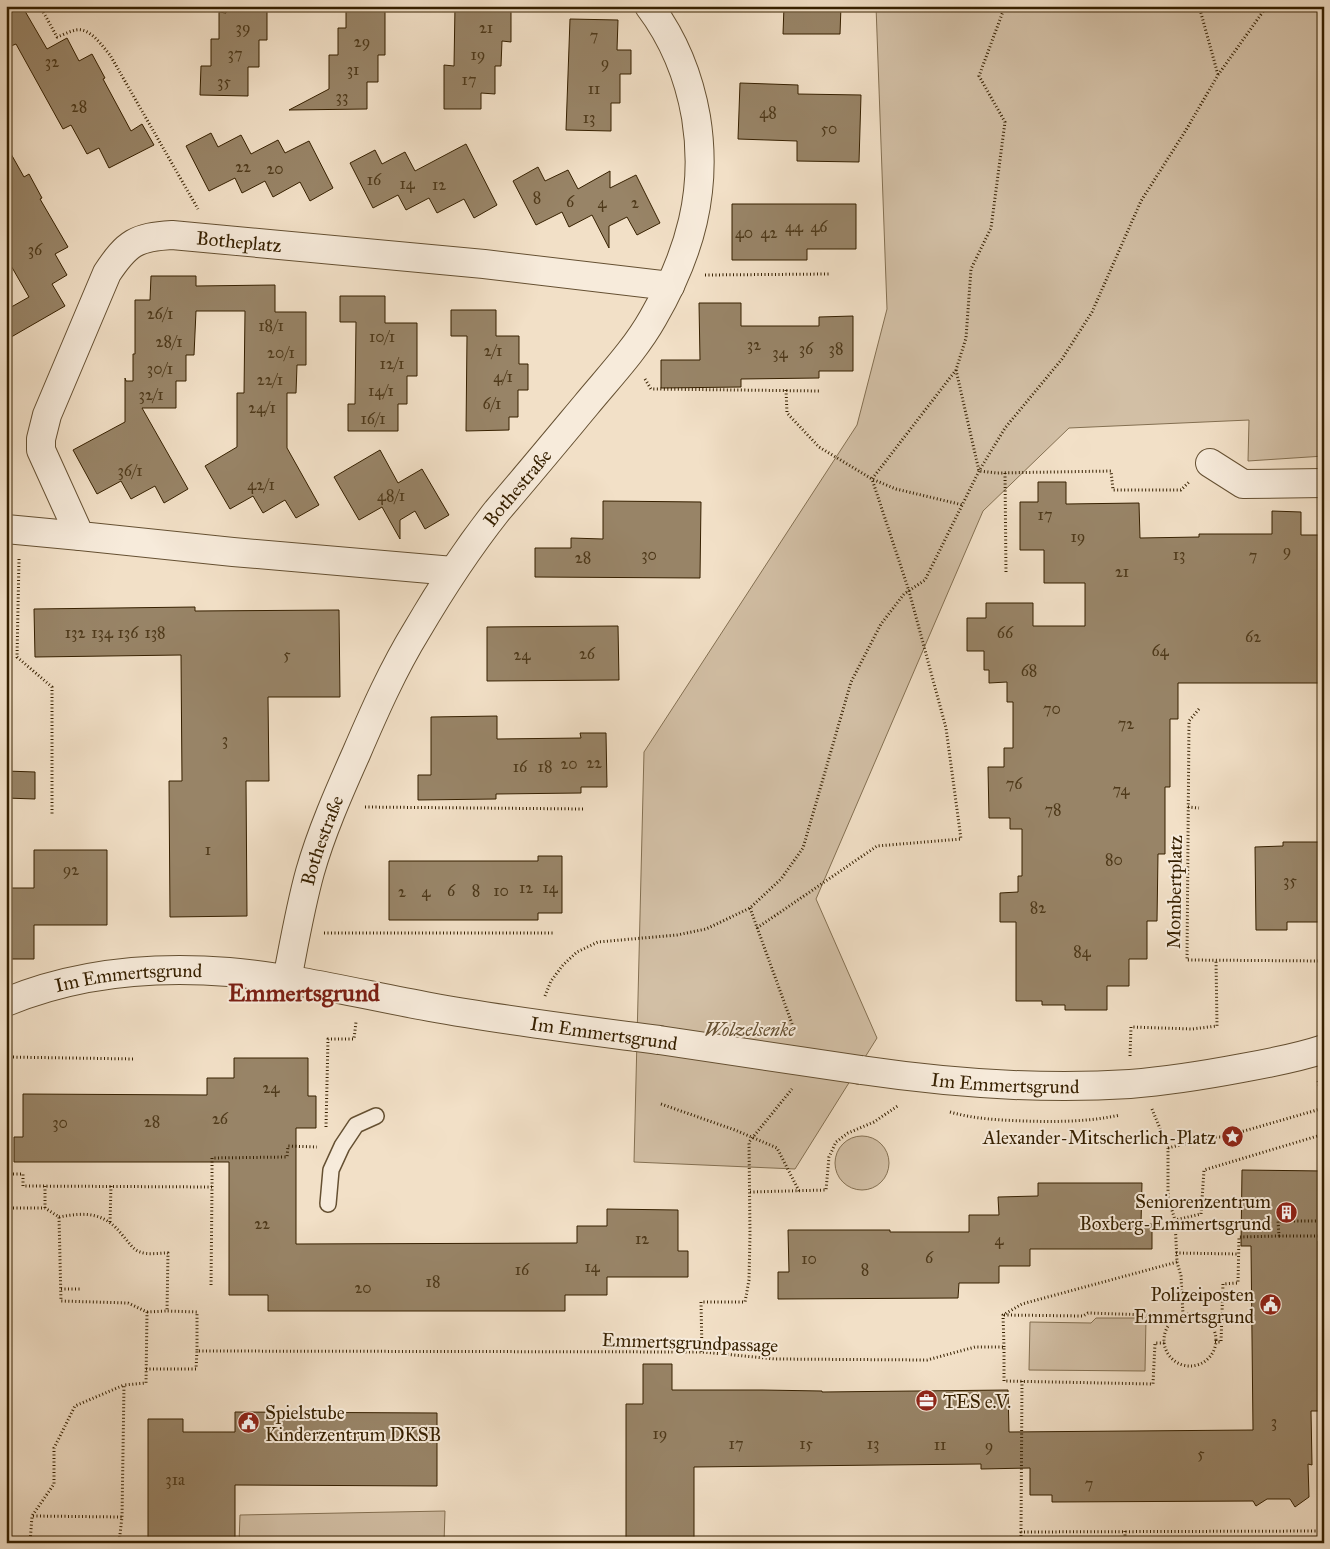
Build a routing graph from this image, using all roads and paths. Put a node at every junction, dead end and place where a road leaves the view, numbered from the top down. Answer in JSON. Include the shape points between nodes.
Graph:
{"nodes":[{"id":1,"x":40,"y":6,"type":"edge"},
{"id":2,"x":649,"y":6,"type":"edge"},
{"id":3,"x":1005,"y":6,"type":"edge"},
{"id":4,"x":1199,"y":6,"type":"edge"},
{"id":5,"x":1267,"y":6,"type":"edge"},
{"id":6,"x":1218,"y":75,"type":"junction"},
{"id":7,"x":215,"y":238,"type":"junction"},
{"id":8,"x":830,"y":274,"type":"dead end"},
{"id":9,"x":672,"y":280,"type":"junction"},
{"id":10,"x":629,"y":353,"type":"junction"},
{"id":11,"x":956,"y":370,"type":"junction"},
{"id":12,"x":786,"y":390,"type":"junction"},
{"id":13,"x":819,"y":391,"type":"dead end"},
{"id":14,"x":1210,"y":463,"type":"joint"},
{"id":15,"x":979,"y":471,"type":"junction"},
{"id":16,"x":1005,"y":473,"type":"junction"},
{"id":17,"x":872,"y":479,"type":"junction"},
{"id":18,"x":1324,"y":483,"type":"edge"},
{"id":19,"x":963,"y":504,"type":"junction"},
{"id":20,"x":80,"y":536,"type":"junction"},
{"id":21,"x":12,"y":540,"type":"edge"},
{"id":22,"x":453,"y":571,"type":"junction"},
{"id":23,"x":1006,"y":572,"type":"dead end"},
{"id":24,"x":909,"y":591,"type":"junction"},
{"id":25,"x":1198,"y":708,"type":"dead end"},
{"id":26,"x":334,"y":806,"type":"junction"},
{"id":27,"x":1188,"y":807,"type":"junction"},
{"id":28,"x":1198,"y":808,"type":"dead end"},
{"id":29,"x":585,"y":809,"type":"dead end"},
{"id":30,"x":52,"y":815,"type":"dead end"},
{"id":31,"x":750,"y":908,"type":"junction"},
{"id":32,"x":757,"y":928,"type":"junction"},
{"id":33,"x":554,"y":933,"type":"dead end"},
{"id":34,"x":296,"y":934,"type":"junction"},
{"id":35,"x":1216,"y":960,"type":"junction"},
{"id":36,"x":1324,"y":961,"type":"edge"},
{"id":37,"x":287,"y":980,"type":"junction"},
{"id":38,"x":359,"y":994,"type":"junction"},
{"id":39,"x":6,"y":1002,"type":"edge"},
{"id":40,"x":539,"y":1024,"type":"junction"},
{"id":41,"x":798,"y":1041,"type":"dead end"},
{"id":42,"x":1324,"y":1049,"type":"edge"},
{"id":43,"x":6,"y":1057,"type":"edge"},
{"id":44,"x":135,"y":1059,"type":"dead end"},
{"id":45,"x":1130,"y":1084,"type":"junction"},
{"id":46,"x":794,"y":1086,"type":"dead end"},
{"id":47,"x":902,"y":1102,"type":"dead end"},
{"id":48,"x":662,"y":1104,"type":"dead end"},
{"id":49,"x":1324,"y":1108,"type":"edge"},
{"id":50,"x":1152,"y":1109,"type":"dead end"},
{"id":51,"x":376,"y":1116,"type":"dead end"},
{"id":52,"x":326,"y":1127,"type":"dead end"},
{"id":53,"x":1324,"y":1134,"type":"edge"},
{"id":54,"x":753,"y":1138,"type":"junction"},
{"id":55,"x":326,"y":1147,"type":"dead end"},
{"id":56,"x":1168,"y":1148,"type":"junction"},
{"id":57,"x":6,"y":1174,"type":"edge"},
{"id":58,"x":45,"y":1186,"type":"junction"},
{"id":59,"x":111,"y":1186,"type":"junction"},
{"id":60,"x":212,"y":1187,"type":"junction"},
{"id":61,"x":799,"y":1191,"type":"junction"},
{"id":62,"x":750,"y":1192,"type":"junction"},
{"id":63,"x":328,"y":1204,"type":"dead end"},
{"id":64,"x":6,"y":1208,"type":"edge"},
{"id":65,"x":45,"y":1208,"type":"junction"},
{"id":66,"x":59,"y":1217,"type":"junction"},
{"id":67,"x":1175,"y":1220,"type":"junction"},
{"id":68,"x":1324,"y":1221,"type":"edge"},
{"id":69,"x":110,"y":1222,"type":"junction"},
{"id":70,"x":1278,"y":1236,"type":"junction"},
{"id":71,"x":1176,"y":1254,"type":"junction"},
{"id":72,"x":1238,"y":1254,"type":"junction"},
{"id":73,"x":1177,"y":1262,"type":"junction"},
{"id":74,"x":211,"y":1286,"type":"dead end"},
{"id":75,"x":61,"y":1289,"type":"junction"},
{"id":76,"x":80,"y":1289,"type":"dead end"},
{"id":77,"x":1324,"y":1294,"type":"edge"},
{"id":78,"x":147,"y":1312,"type":"junction"},
{"id":79,"x":167,"y":1312,"type":"junction"},
{"id":80,"x":1004,"y":1315,"type":"junction"},
{"id":81,"x":1182,"y":1315,"type":"junction"},
{"id":82,"x":1216,"y":1342,"type":"junction"},
{"id":83,"x":1164,"y":1344,"type":"junction"},
{"id":84,"x":1004,"y":1347,"type":"junction"},
{"id":85,"x":197,"y":1351,"type":"junction"},
{"id":86,"x":702,"y":1352,"type":"junction"},
{"id":87,"x":146,"y":1369,"type":"junction"},
{"id":88,"x":1022,"y":1381,"type":"junction"},
{"id":89,"x":124,"y":1385,"type":"junction"},
{"id":90,"x":1324,"y":1420,"type":"edge"},
{"id":91,"x":32,"y":1516,"type":"junction"},
{"id":92,"x":122,"y":1517,"type":"junction"},
{"id":93,"x":1125,"y":1531,"type":"junction"},
{"id":94,"x":1021,"y":1532,"type":"junction"},
{"id":95,"x":30,"y":1543,"type":"edge"},
{"id":96,"x":119,"y":1543,"type":"edge"},
{"id":97,"x":1021,"y":1543,"type":"edge"},
{"id":98,"x":1125,"y":1543,"type":"edge"}],
"edges":[{"from":1,"to":7,"type":"path","via":[[58,37],[78,29],[96,39],[110,55]]},
{"from":2,"to":9,"type":"street","name":"Bothestraße","via":[[663,24],[680,61],[693,102],[699,138],[698,203]]},
{"from":3,"to":11,"type":"path","via":[[979,76],[1005,122],[991,228],[971,269],[966,338]]},
{"from":4,"to":6,"type":"path"},
{"from":5,"to":6,"type":"path"},
{"from":6,"to":15,"type":"path","via":[[1141,201],[1092,312],[1062,359],[1005,428]]},
{"from":7,"to":9,"type":"street","name":"Botheplatz"},
{"from":7,"to":20,"type":"street","name":"Botheplatz","via":[[172,235],[142,239],[119,256],[107,273],[47,415],[41,439],[41,450]]},
{"from":8,"to":9,"type":"path"},
{"from":9,"to":10,"type":"street","name":"Bothestraße","via":[[652,319]]},
{"from":10,"to":12,"type":"path","via":[[651,389]]},
{"from":10,"to":22,"type":"street","name":"Bothestraße","via":[[495,514]]},
{"from":11,"to":15,"type":"path"},
{"from":11,"to":17,"type":"path"},
{"from":12,"to":13,"type":"path"},
{"from":12,"to":17,"type":"path","via":[[787,413],[819,447]]},
{"from":14,"to":16,"type":"path","via":[[1180,490],[1113,490],[1111,471]]},
{"from":14,"to":18,"type":"street","via":[[1243,484]]},
{"from":15,"to":16,"type":"path"},
{"from":15,"to":19,"type":"path"},
{"from":16,"to":23,"type":"path"},
{"from":17,"to":19,"type":"path","via":[[896,489]]},
{"from":17,"to":24,"type":"path"},
{"from":19,"to":24,"type":"path","via":[[925,580]]},
{"from":20,"to":21,"type":"street"},
{"from":20,"to":22,"type":"street"},
{"from":21,"to":30,"type":"path","via":[[17,657],[52,687]]},
{"from":22,"to":26,"type":"street","name":"Bothestraße","via":[[381,698]]},
{"from":24,"to":31,"type":"path","via":[[881,624],[851,682],[803,848],[781,879]]},
{"from":24,"to":32,"type":"path","via":[[946,728],[961,839],[877,846]]},
{"from":25,"to":27,"type":"path","name":"Mombertplatz","via":[[1189,721]]},
{"from":26,"to":29,"type":"path"},
{"from":26,"to":34,"type":"street","name":"Bothestraße","via":[[311,870]]},
{"from":27,"to":28,"type":"path","name":"Mombertplatz"},
{"from":27,"to":35,"type":"path","name":"Mombertplatz","via":[[1187,960]]},
{"from":31,"to":32,"type":"path"},
{"from":31,"to":40,"type":"path","via":[[706,929],[678,935],[598,942],[576,952],[551,981]]},
{"from":32,"to":41,"type":"path"},
{"from":33,"to":34,"type":"path"},
{"from":34,"to":37,"type":"street","name":"Bothestraße"},
{"from":35,"to":36,"type":"path","name":"Mombertplatz"},
{"from":35,"to":45,"type":"path","via":[[1217,1026],[1131,1027]]},
{"from":37,"to":38,"type":"street","name":"Im Emmertsgrund"},
{"from":37,"to":39,"type":"street","name":"Im Emmertsgrund","via":[[229,972],[112,974],[68,982]]},
{"from":38,"to":40,"type":"street","name":"Im Emmertsgrund"},
{"from":38,"to":52,"type":"path","via":[[354,1039],[328,1039]]},
{"from":40,"to":45,"type":"street","name":"Im Emmertsgrund","bridge":true,"via":[[972,1083]]},
{"from":42,"to":45,"type":"street","name":"Im Emmertsgrund","via":[[1211,1074]]},
{"from":43,"to":44,"type":"path"},
{"from":46,"to":54,"type":"path"},
{"from":47,"to":61,"type":"path","via":[[874,1122],[836,1142],[829,1157],[826,1190]]},
{"from":48,"to":54,"type":"path"},
{"from":49,"to":56,"type":"path","via":[[1223,1137]]},
{"from":50,"to":56,"type":"path"},
{"from":51,"to":63,"type":"lane","via":[[356,1126],[342,1146],[331,1170]]},
{"from":53,"to":67,"type":"path","via":[[1204,1170],[1201,1214]]},
{"from":54,"to":61,"type":"path","via":[[777,1148]]},
{"from":54,"to":62,"type":"path","via":[[749,1142]]},
{"from":55,"to":60,"type":"path","via":[[288,1146],[287,1158],[212,1158]]},
{"from":56,"to":67,"type":"path","via":[[1168,1197]]},
{"from":57,"to":58,"type":"path","via":[[22,1174],[22,1186]]},
{"from":58,"to":59,"type":"path"},
{"from":58,"to":65,"type":"path"},
{"from":59,"to":60,"type":"path"},
{"from":59,"to":69,"type":"path"},
{"from":60,"to":74,"type":"path"},
{"from":61,"to":62,"type":"path"},
{"from":62,"to":86,"type":"path","via":[[749,1280],[745,1302],[701,1302]]},
{"from":64,"to":65,"type":"path"},
{"from":65,"to":66,"type":"path"},
{"from":66,"to":69,"type":"path","via":[[80,1213]]},
{"from":66,"to":75,"type":"path"},
{"from":67,"to":71,"type":"path"},
{"from":68,"to":70,"type":"path","via":[[1278,1221]]},
{"from":69,"to":79,"type":"path","via":[[139,1252],[168,1253]]},
{"from":70,"to":72,"type":"path","via":[[1239,1237]]},
{"from":70,"to":77,"type":"path","via":[[1320,1236],[1320,1294]]},
{"from":71,"to":72,"type":"path"},
{"from":71,"to":73,"type":"path"},
{"from":72,"to":82,"type":"path","via":[[1238,1283],[1223,1284],[1221,1342]]},
{"from":73,"to":80,"type":"path","via":[[1030,1301]]},
{"from":73,"to":81,"type":"path","via":[[1181,1276]]},
{"from":75,"to":76,"type":"path"},
{"from":75,"to":78,"type":"path","via":[[61,1301],[128,1303]]},
{"from":78,"to":79,"type":"path"},
{"from":78,"to":87,"type":"path"},
{"from":79,"to":85,"type":"path","via":[[197,1312]]},
{"from":80,"to":81,"type":"path"},
{"from":80,"to":84,"type":"path"},
{"from":81,"to":82,"type":"path","via":[[1201,1316],[1214,1329]]},
{"from":81,"to":83,"type":"path","via":[[1168,1327]]},
{"from":82,"to":83,"type":"path","via":[[1212,1355],[1198,1365],[1189,1366],[1172,1359]]},
{"from":83,"to":88,"type":"path","via":[[1155,1343],[1153,1384]]},
{"from":84,"to":86,"type":"path","name":"Emmertsgrundpassage","via":[[975,1347],[927,1360],[776,1359]]},
{"from":84,"to":88,"type":"path","via":[[1004,1380]]},
{"from":85,"to":86,"type":"path","name":"Emmertsgrundpassage"},
{"from":85,"to":87,"type":"path","via":[[196,1369]]},
{"from":87,"to":89,"type":"path","via":[[146,1383]]},
{"from":88,"to":94,"type":"path"},
{"from":89,"to":91,"type":"path","via":[[75,1406],[54,1448],[54,1484]]},
{"from":89,"to":92,"type":"path"},
{"from":90,"to":93,"type":"path","via":[[1322,1531]]},
{"from":91,"to":92,"type":"path"},
{"from":91,"to":95,"type":"path"},
{"from":92,"to":96,"type":"path"},
{"from":93,"to":94,"type":"path"},
{"from":93,"to":98,"type":"path"},
{"from":94,"to":97,"type":"path"}]}
